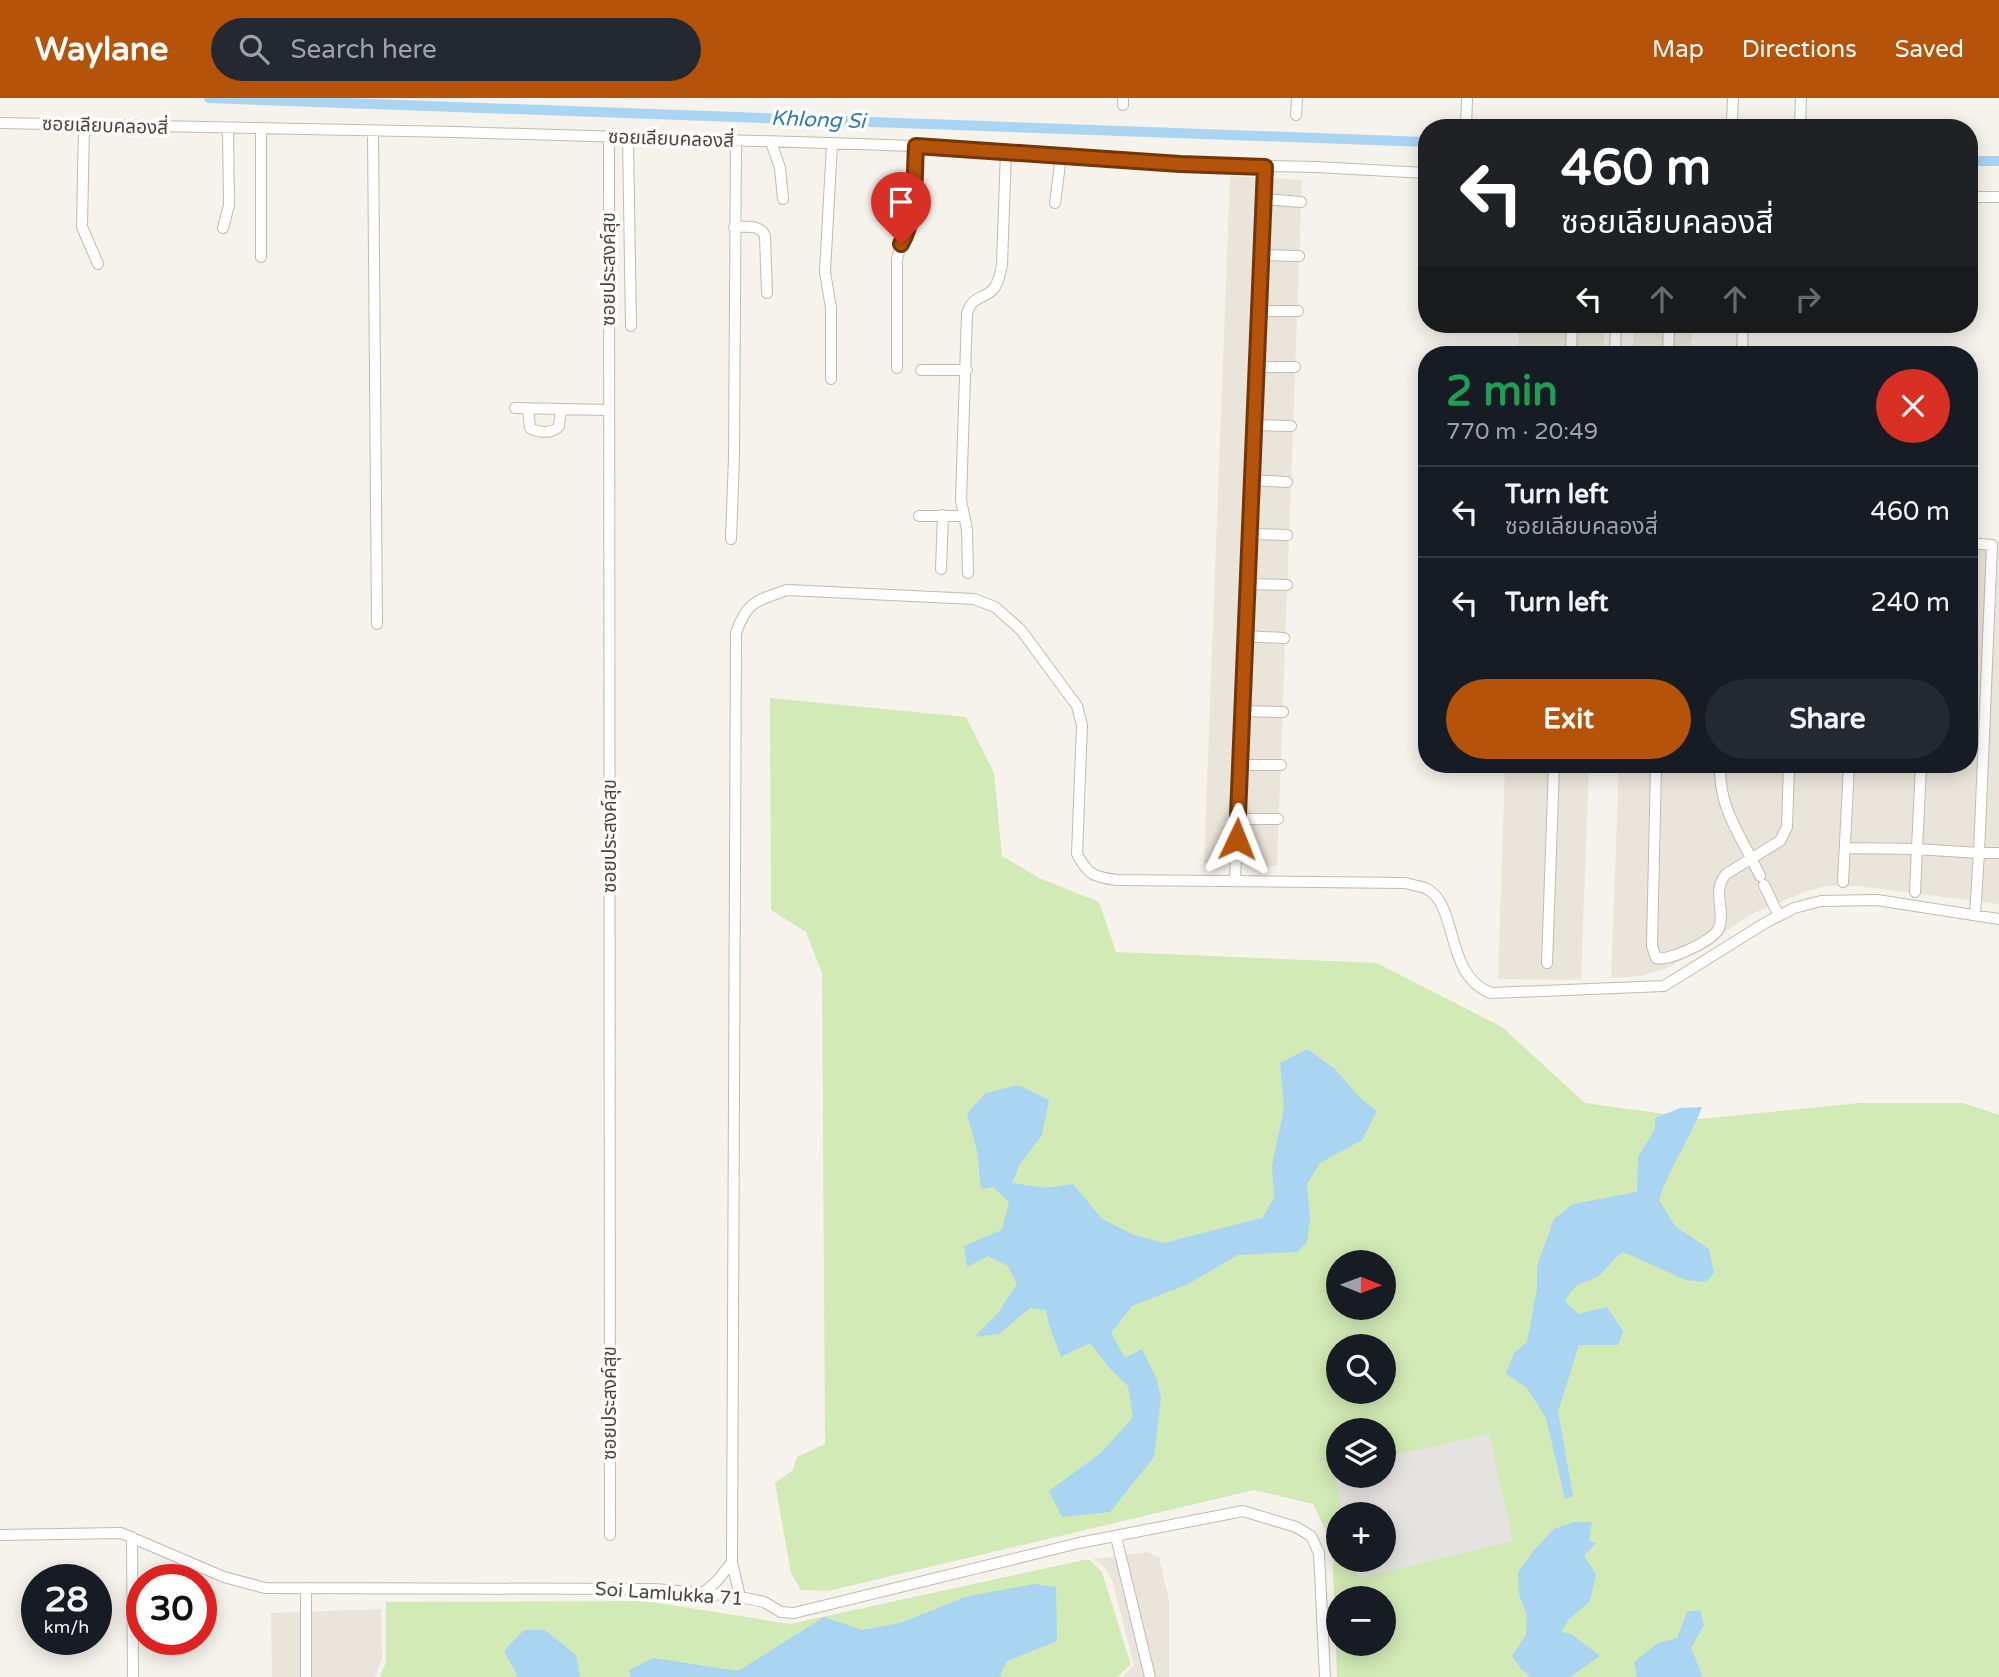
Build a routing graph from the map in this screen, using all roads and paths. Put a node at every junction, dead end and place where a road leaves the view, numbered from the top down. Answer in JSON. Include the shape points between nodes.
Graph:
{"nodes":[{"id":1,"x":1297,"y":98,"type":"edge"},
{"id":2,"x":1467,"y":98,"type":"edge"},
{"id":3,"x":1733,"y":98,"type":"edge"},
{"id":4,"x":1801,"y":98,"type":"edge"},
{"id":5,"x":1296,"y":115,"type":"dead end"},
{"id":6,"x":1466,"y":119,"type":"edge"},
{"id":7,"x":1732,"y":119,"type":"edge"},
{"id":8,"x":1800,"y":119,"type":"edge"},
{"id":9,"x":0,"y":123,"type":"edge"},
{"id":10,"x":84,"y":125,"type":"junction"},
{"id":11,"x":228,"y":129,"type":"junction"},
{"id":12,"x":261,"y":129,"type":"junction"},
{"id":13,"x":373,"y":131,"type":"junction"},
{"id":14,"x":609,"y":138,"type":"junction"},
{"id":15,"x":628,"y":138,"type":"junction"},
{"id":16,"x":736,"y":141,"type":"junction"},
{"id":17,"x":771,"y":142,"type":"junction"},
{"id":18,"x":832,"y":144,"type":"junction"},
{"id":19,"x":916,"y":146,"type":"junction"},
{"id":20,"x":1006,"y":151,"type":"junction"},
{"id":21,"x":1061,"y":156,"type":"junction"},
{"id":22,"x":1265,"y":167,"type":"junction"},
{"id":23,"x":1418,"y":173,"type":"edge"},
{"id":24,"x":1978,"y":197,"type":"edge"},
{"id":25,"x":1999,"y":197,"type":"edge"},
{"id":26,"x":783,"y":199,"type":"dead end"},
{"id":27,"x":1264,"y":199,"type":"junction"},
{"id":28,"x":1301,"y":202,"type":"dead end"},
{"id":29,"x":1055,"y":203,"type":"dead end"},
{"id":30,"x":734,"y":227,"type":"junction"},
{"id":31,"x":223,"y":228,"type":"dead end"},
{"id":32,"x":1261,"y":255,"type":"junction"},
{"id":33,"x":1299,"y":256,"type":"dead end"},
{"id":34,"x":261,"y":257,"type":"dead end"},
{"id":35,"x":98,"y":264,"type":"dead end"},
{"id":36,"x":767,"y":293,"type":"dead end"},
{"id":37,"x":1259,"y":311,"type":"junction"},
{"id":38,"x":1298,"y":311,"type":"dead end"},
{"id":39,"x":631,"y":326,"type":"dead end"},
{"id":40,"x":1256,"y":367,"type":"junction"},
{"id":41,"x":1295,"y":367,"type":"dead end"},
{"id":42,"x":897,"y":368,"type":"dead end"},
{"id":43,"x":921,"y":370,"type":"dead end"},
{"id":44,"x":967,"y":370,"type":"junction"},
{"id":45,"x":831,"y":379,"type":"dead end"},
{"id":46,"x":515,"y":408,"type":"dead end"},
{"id":47,"x":528,"y":408,"type":"junction"},
{"id":48,"x":561,"y":409,"type":"junction"},
{"id":49,"x":609,"y":410,"type":"junction"},
{"id":50,"x":1254,"y":425,"type":"junction"},
{"id":51,"x":1291,"y":426,"type":"dead end"},
{"id":52,"x":1252,"y":480,"type":"junction"},
{"id":53,"x":1287,"y":482,"type":"dead end"},
{"id":54,"x":919,"y":516,"type":"dead end"},
{"id":55,"x":943,"y":516,"type":"junction"},
{"id":56,"x":964,"y":516,"type":"junction"},
{"id":57,"x":1249,"y":534,"type":"junction"},
{"id":58,"x":1287,"y":535,"type":"dead end"},
{"id":59,"x":731,"y":539,"type":"dead end"},
{"id":60,"x":1978,"y":544,"type":"edge"},
{"id":61,"x":1996,"y":545,"type":"edge"},
{"id":62,"x":941,"y":569,"type":"dead end"},
{"id":63,"x":968,"y":573,"type":"dead end"},
{"id":64,"x":1247,"y":584,"type":"junction"},
{"id":65,"x":1287,"y":584,"type":"dead end"},
{"id":66,"x":377,"y":624,"type":"dead end"},
{"id":67,"x":1245,"y":636,"type":"junction"},
{"id":68,"x":1284,"y":638,"type":"dead end"},
{"id":69,"x":1242,"y":711,"type":"junction"},
{"id":70,"x":1283,"y":712,"type":"dead end"},
{"id":71,"x":1240,"y":765,"type":"junction"},
{"id":72,"x":1281,"y":765,"type":"dead end"},
{"id":73,"x":1554,"y":773,"type":"edge"},
{"id":74,"x":1656,"y":773,"type":"edge"},
{"id":75,"x":1720,"y":773,"type":"edge"},
{"id":76,"x":1789,"y":773,"type":"edge"},
{"id":77,"x":1849,"y":773,"type":"edge"},
{"id":78,"x":1921,"y":773,"type":"edge"},
{"id":79,"x":1278,"y":819,"type":"dead end"},
{"id":80,"x":1237,"y":820,"type":"junction"},
{"id":81,"x":1845,"y":848,"type":"junction"},
{"id":82,"x":1917,"y":849,"type":"junction"},
{"id":83,"x":1979,"y":853,"type":"junction"},
{"id":84,"x":1999,"y":853,"type":"edge"},
{"id":85,"x":1752,"y":858,"type":"junction"},
{"id":86,"x":1235,"y":881,"type":"junction"},
{"id":87,"x":1843,"y":882,"type":"dead end"},
{"id":88,"x":1915,"y":892,"type":"dead end"},
{"id":89,"x":1975,"y":915,"type":"junction"},
{"id":90,"x":1779,"y":916,"type":"junction"},
{"id":91,"x":1999,"y":919,"type":"edge"},
{"id":92,"x":1547,"y":963,"type":"dead end"},
{"id":93,"x":0,"y":1535,"type":"edge"},
{"id":94,"x":610,"y":1535,"type":"dead end"},
{"id":95,"x":132,"y":1537,"type":"junction"},
{"id":96,"x":1116,"y":1537,"type":"junction"},
{"id":97,"x":732,"y":1562,"type":"junction"},
{"id":98,"x":306,"y":1588,"type":"junction"},
{"id":99,"x":703,"y":1593,"type":"junction"},
{"id":100,"x":740,"y":1597,"type":"junction"},
{"id":101,"x":133,"y":1677,"type":"edge"},
{"id":102,"x":306,"y":1677,"type":"edge"},
{"id":103,"x":1150,"y":1677,"type":"edge"},
{"id":104,"x":1325,"y":1677,"type":"edge"}],
"edges":[{"from":1,"to":5,"type":"street"},
{"from":2,"to":6,"type":"street"},
{"from":3,"to":7,"type":"street"},
{"from":4,"to":8,"type":"street"},
{"from":9,"to":10,"type":"street","name":"ซอยเลียบคลองสี่"},
{"from":10,"to":11,"type":"street","name":"ซอยเลียบคลองสี่"},
{"from":10,"to":35,"type":"street","via":[[82,227]]},
{"from":11,"to":12,"type":"street","name":"ซอยเลียบคลองสี่"},
{"from":11,"to":31,"type":"street","via":[[229,205]]},
{"from":12,"to":13,"type":"street","name":"ซอยเลียบคลองสี่"},
{"from":12,"to":34,"type":"street"},
{"from":13,"to":14,"type":"street","name":"ซอยเลียบคลองสี่"},
{"from":13,"to":66,"type":"street"},
{"from":14,"to":15,"type":"street","name":"ซอยเลียบคลองสี่"},
{"from":14,"to":49,"type":"street","name":"ซอยประสงค์สุข"},
{"from":15,"to":16,"type":"street","name":"ซอยเลียบคลองสี่"},
{"from":15,"to":39,"type":"street"},
{"from":16,"to":17,"type":"street","name":"ซอยเลียบคลองสี่"},
{"from":16,"to":30,"type":"street"},
{"from":17,"to":18,"type":"street","name":"ซอยเลียบคลองสี่"},
{"from":17,"to":26,"type":"street"},
{"from":18,"to":19,"type":"street","name":"ซอยเลียบคลองสี่"},
{"from":18,"to":45,"type":"street","via":[[825,272],[831,308]]},
{"from":19,"to":20,"type":"street","name":"ซอยเลียบคลองสี่"},
{"from":19,"to":42,"type":"street","via":[[912,217],[897,260]]},
{"from":20,"to":21,"type":"street","name":"ซอยเลียบคลองสี่"},
{"from":20,"to":44,"type":"street","via":[[1002,264],[994,288],[969,305]]},
{"from":21,"to":22,"type":"street","name":"ซอยเลียบคลองสี่"},
{"from":21,"to":29,"type":"street"},
{"from":22,"to":23,"type":"street","name":"ซอยเลียบคลองสี่"},
{"from":22,"to":27,"type":"street"},
{"from":24,"to":25,"type":"street"},
{"from":27,"to":28,"type":"street"},
{"from":27,"to":32,"type":"street"},
{"from":30,"to":36,"type":"street","via":[[763,231]]},
{"from":30,"to":59,"type":"street"},
{"from":32,"to":33,"type":"street"},
{"from":32,"to":37,"type":"street"},
{"from":37,"to":38,"type":"street"},
{"from":37,"to":40,"type":"street"},
{"from":40,"to":41,"type":"street"},
{"from":40,"to":50,"type":"street"},
{"from":43,"to":44,"type":"street"},
{"from":44,"to":56,"type":"street"},
{"from":46,"to":47,"type":"street"},
{"from":47,"to":48,"type":"street"},
{"from":47,"to":48,"type":"street","via":[[530,428],[549,432],[559,426]]},
{"from":48,"to":49,"type":"street"},
{"from":49,"to":94,"type":"street","name":"ซอยประสงค์สุข"},
{"from":50,"to":51,"type":"street"},
{"from":50,"to":52,"type":"street"},
{"from":52,"to":53,"type":"street"},
{"from":52,"to":57,"type":"street"},
{"from":54,"to":55,"type":"street"},
{"from":55,"to":56,"type":"street"},
{"from":55,"to":62,"type":"street"},
{"from":56,"to":63,"type":"street"},
{"from":57,"to":58,"type":"street"},
{"from":57,"to":64,"type":"street"},
{"from":60,"to":61,"type":"street"},
{"from":61,"to":83,"type":"street"},
{"from":64,"to":65,"type":"street"},
{"from":64,"to":67,"type":"street"},
{"from":67,"to":68,"type":"street"},
{"from":67,"to":69,"type":"street"},
{"from":69,"to":70,"type":"street"},
{"from":69,"to":71,"type":"street"},
{"from":71,"to":72,"type":"street"},
{"from":71,"to":80,"type":"street"},
{"from":73,"to":92,"type":"street"},
{"from":74,"to":85,"type":"street","via":[[1652,946],[1656,958],[1664,960],[1716,933],[1721,881]]},
{"from":75,"to":85,"type":"street","via":[[1724,804]]},
{"from":76,"to":85,"type":"street","via":[[1784,835]]},
{"from":77,"to":81,"type":"street"},
{"from":78,"to":82,"type":"street"},
{"from":79,"to":80,"type":"street"},
{"from":80,"to":86,"type":"street"},
{"from":81,"to":82,"type":"street"},
{"from":81,"to":87,"type":"street"},
{"from":82,"to":83,"type":"street"},
{"from":82,"to":88,"type":"street"},
{"from":83,"to":84,"type":"street"},
{"from":83,"to":89,"type":"street"},
{"from":85,"to":90,"type":"street"},
{"from":86,"to":90,"type":"street","via":[[1405,883],[1428,890],[1440,902],[1471,980],[1492,993],[1664,986]]},
{"from":86,"to":97,"type":"street","via":[[1117,880],[1096,877],[1084,867],[1077,854],[1082,725],[1077,706],[1021,630],[995,607],[974,599],[787,590],[743,612],[736,633]]},
{"from":89,"to":90,"type":"street","via":[[1846,899],[1821,901]]},
{"from":89,"to":91,"type":"street"},
{"from":93,"to":95,"type":"street","name":"Soi Lamlukka 71","via":[[121,1533]]},
{"from":95,"to":98,"type":"street","name":"Soi Lamlukka 71","via":[[224,1577],[265,1588]]},
{"from":95,"to":101,"type":"street"},
{"from":96,"to":100,"type":"street","name":"Soi Lamlukka 71","via":[[794,1613]]},
{"from":96,"to":103,"type":"street"},
{"from":96,"to":104,"type":"street","name":"Soi Lamlukka 71","via":[[1243,1511],[1311,1536],[1320,1553]]},
{"from":97,"to":99,"type":"street"},
{"from":97,"to":100,"type":"street"},
{"from":98,"to":99,"type":"street","name":"Soi Lamlukka 71"},
{"from":98,"to":102,"type":"street"},
{"from":99,"to":100,"type":"street","name":"Soi Lamlukka 71"}]}
